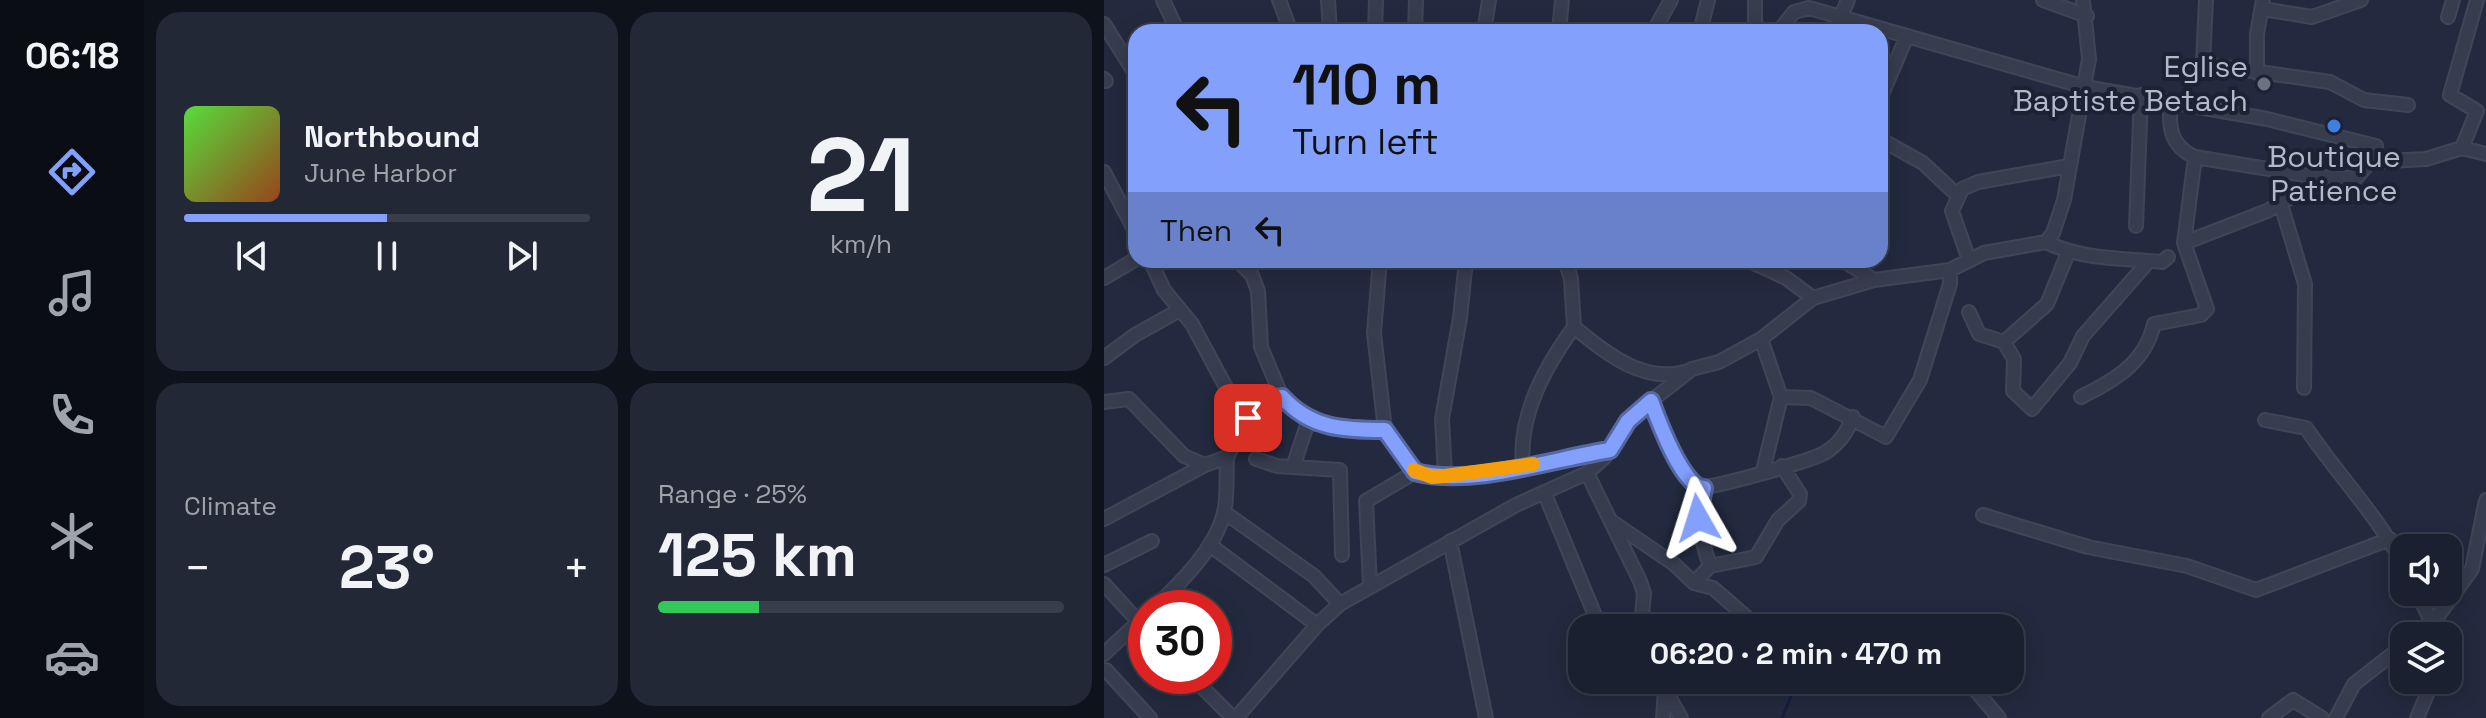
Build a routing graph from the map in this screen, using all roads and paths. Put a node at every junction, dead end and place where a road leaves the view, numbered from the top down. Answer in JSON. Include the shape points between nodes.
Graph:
{"nodes":[{"id":1,"x":1163,"y":0,"type":"edge"},
{"id":2,"x":1279,"y":0,"type":"edge"},
{"id":3,"x":1328,"y":0,"type":"edge"},
{"id":4,"x":1376,"y":0,"type":"edge"},
{"id":5,"x":1416,"y":0,"type":"edge"},
{"id":6,"x":1489,"y":0,"type":"edge"},
{"id":7,"x":1562,"y":0,"type":"edge"},
{"id":8,"x":1671,"y":0,"type":"edge"},
{"id":9,"x":1708,"y":0,"type":"edge"},
{"id":10,"x":1755,"y":0,"type":"edge"},
{"id":11,"x":1848,"y":0,"type":"edge"},
{"id":12,"x":2043,"y":0,"type":"edge"},
{"id":13,"x":2083,"y":0,"type":"edge"},
{"id":14,"x":2206,"y":0,"type":"edge"},
{"id":15,"x":2361,"y":0,"type":"edge"},
{"id":16,"x":2453,"y":0,"type":"edge"},
{"id":17,"x":2477,"y":0,"type":"edge"},
{"id":18,"x":1798,"y":4,"type":"edge"},
{"id":19,"x":2263,"y":4,"type":"edge"},
{"id":20,"x":2087,"y":16,"type":"junction"},
{"id":21,"x":1842,"y":17,"type":"junction"},
{"id":22,"x":2448,"y":17,"type":"dead end"},
{"id":23,"x":1104,"y":24,"type":"edge"},
{"id":24,"x":1174,"y":24,"type":"edge"},
{"id":25,"x":1288,"y":24,"type":"edge"},
{"id":26,"x":1330,"y":24,"type":"edge"},
{"id":27,"x":1375,"y":24,"type":"edge"},
{"id":28,"x":1415,"y":24,"type":"edge"},
{"id":29,"x":1485,"y":24,"type":"edge"},
{"id":30,"x":1560,"y":24,"type":"edge"},
{"id":31,"x":1658,"y":24,"type":"edge"},
{"id":32,"x":1702,"y":24,"type":"edge"},
{"id":33,"x":1756,"y":24,"type":"edge"},
{"id":34,"x":1784,"y":24,"type":"edge"},
{"id":35,"x":1838,"y":24,"type":"edge"},
{"id":36,"x":1866,"y":24,"type":"edge"},
{"id":37,"x":1888,"y":30,"type":"edge"},
{"id":38,"x":1907,"y":36,"type":"junction"},
{"id":39,"x":1128,"y":62,"type":"edge"},
{"id":40,"x":2257,"y":73,"type":"junction"},
{"id":41,"x":1888,"y":80,"type":"edge"},
{"id":42,"x":2085,"y":87,"type":"junction"},
{"id":43,"x":2141,"y":95,"type":"junction"},
{"id":44,"x":2171,"y":101,"type":"junction"},
{"id":45,"x":2408,"y":105,"type":"dead end"},
{"id":46,"x":1888,"y":143,"type":"edge"},
{"id":47,"x":2376,"y":146,"type":"dead end"},
{"id":48,"x":2462,"y":148,"type":"junction"},
{"id":49,"x":2486,"y":154,"type":"edge"},
{"id":50,"x":2195,"y":157,"type":"junction"},
{"id":51,"x":2069,"y":166,"type":"junction"},
{"id":52,"x":1104,"y":172,"type":"edge"},
{"id":53,"x":2317,"y":177,"type":"junction"},
{"id":54,"x":1957,"y":195,"type":"junction"},
{"id":55,"x":2280,"y":201,"type":"junction"},
{"id":56,"x":1128,"y":218,"type":"edge"},
{"id":57,"x":2136,"y":226,"type":"dead end"},
{"id":58,"x":2046,"y":242,"type":"junction"},
{"id":59,"x":2184,"y":243,"type":"junction"},
{"id":60,"x":2068,"y":253,"type":"junction"},
{"id":61,"x":2168,"y":257,"type":"dead end"},
{"id":62,"x":1969,"y":260,"type":"junction"},
{"id":63,"x":2149,"y":261,"type":"junction"},
{"id":64,"x":1128,"y":264,"type":"edge"},
{"id":65,"x":1154,"y":268,"type":"edge"},
{"id":66,"x":1245,"y":268,"type":"edge"},
{"id":67,"x":1379,"y":268,"type":"edge"},
{"id":68,"x":1465,"y":268,"type":"edge"},
{"id":69,"x":1568,"y":268,"type":"edge"},
{"id":70,"x":1764,"y":268,"type":"edge"},
{"id":71,"x":1855,"y":268,"type":"edge"},
{"id":72,"x":1950,"y":270,"type":"junction"},
{"id":73,"x":1104,"y":278,"type":"edge"},
{"id":74,"x":1874,"y":280,"type":"junction"},
{"id":75,"x":1813,"y":298,"type":"junction"},
{"id":76,"x":1178,"y":311,"type":"junction"},
{"id":77,"x":1969,"y":312,"type":"dead end"},
{"id":78,"x":1574,"y":327,"type":"junction"},
{"id":79,"x":1761,"y":339,"type":"junction"},
{"id":80,"x":2004,"y":342,"type":"junction"},
{"id":81,"x":1104,"y":358,"type":"edge"},
{"id":82,"x":1692,"y":369,"type":"junction"},
{"id":83,"x":2304,"y":388,"type":"dead end"},
{"id":84,"x":1282,"y":397,"type":"junction"},
{"id":85,"x":1781,"y":397,"type":"junction"},
{"id":86,"x":2081,"y":397,"type":"dead end"},
{"id":87,"x":1651,"y":401,"type":"junction"},
{"id":88,"x":1104,"y":402,"type":"edge"},
{"id":89,"x":1853,"y":417,"type":"junction"},
{"id":90,"x":1248,"y":418,"type":"junction"},
{"id":91,"x":2265,"y":420,"type":"dead end"},
{"id":92,"x":1308,"y":422,"type":"junction"},
{"id":93,"x":1385,"y":430,"type":"junction"},
{"id":94,"x":1610,"y":450,"type":"junction"},
{"id":95,"x":1227,"y":457,"type":"junction"},
{"id":96,"x":1256,"y":459,"type":"dead end"},
{"id":97,"x":1205,"y":465,"type":"junction"},
{"id":98,"x":1523,"y":466,"type":"junction"},
{"id":99,"x":1782,"y":466,"type":"junction"},
{"id":100,"x":1293,"y":467,"type":"junction"},
{"id":101,"x":1763,"y":471,"type":"junction"},
{"id":102,"x":1415,"y":472,"type":"junction"},
{"id":103,"x":1587,"y":473,"type":"junction"},
{"id":104,"x":1445,"y":476,"type":"junction"},
{"id":105,"x":1704,"y":488,"type":"junction"},
{"id":106,"x":1544,"y":492,"type":"junction"},
{"id":107,"x":2486,"y":500,"type":"edge"},
{"id":108,"x":1224,"y":512,"type":"junction"},
{"id":109,"x":1983,"y":515,"type":"dead end"},
{"id":110,"x":1104,"y":519,"type":"edge"},
{"id":111,"x":1611,"y":521,"type":"junction"},
{"id":112,"x":2390,"y":539,"type":"joint"},
{"id":113,"x":1152,"y":541,"type":"dead end"},
{"id":114,"x":1450,"y":541,"type":"junction"},
{"id":115,"x":1210,"y":545,"type":"junction"},
{"id":116,"x":1342,"y":555,"type":"dead end"},
{"id":117,"x":1104,"y":565,"type":"edge"},
{"id":118,"x":1710,"y":566,"type":"junction"},
{"id":119,"x":1694,"y":583,"type":"junction"},
{"id":120,"x":1104,"y":584,"type":"edge"},
{"id":121,"x":1370,"y":586,"type":"junction"},
{"id":122,"x":1170,"y":590,"type":"edge"},
{"id":123,"x":1340,"y":604,"type":"junction"},
{"id":124,"x":1128,"y":607,"type":"edge"},
{"id":125,"x":1594,"y":614,"type":"edge"},
{"id":126,"x":1642,"y":614,"type":"edge"},
{"id":127,"x":1743,"y":614,"type":"edge"},
{"id":128,"x":2434,"y":622,"type":"edge"},
{"id":129,"x":1317,"y":625,"type":"junction"},
{"id":130,"x":1128,"y":634,"type":"edge"},
{"id":131,"x":1104,"y":654,"type":"edge"},
{"id":132,"x":2390,"y":656,"type":"edge"},
{"id":133,"x":1105,"y":669,"type":"edge"},
{"id":134,"x":1209,"y":694,"type":"edge"},
{"id":135,"x":1662,"y":694,"type":"edge"},
{"id":136,"x":1667,"y":694,"type":"edge"},
{"id":137,"x":1979,"y":694,"type":"edge"},
{"id":138,"x":2427,"y":694,"type":"edge"},
{"id":139,"x":1150,"y":718,"type":"edge"},
{"id":140,"x":1234,"y":718,"type":"edge"},
{"id":141,"x":1486,"y":718,"type":"edge"},
{"id":142,"x":1663,"y":718,"type":"edge"},
{"id":143,"x":1681,"y":718,"type":"edge"},
{"id":144,"x":1999,"y":718,"type":"edge"},
{"id":145,"x":2269,"y":718,"type":"edge"},
{"id":146,"x":2322,"y":718,"type":"edge"},
{"id":147,"x":2336,"y":718,"type":"edge"},
{"id":148,"x":2417,"y":718,"type":"edge"}],
"edges":[{"from":1,"to":24,"type":"street"},
{"from":2,"to":25,"type":"street"},
{"from":3,"to":26,"type":"street"},
{"from":4,"to":27,"type":"street"},
{"from":5,"to":28,"type":"street"},
{"from":6,"to":29,"type":"street"},
{"from":7,"to":30,"type":"street"},
{"from":8,"to":31,"type":"street"},
{"from":9,"to":32,"type":"street"},
{"from":10,"to":33,"type":"street"},
{"from":11,"to":21,"type":"street"},
{"from":12,"to":20,"type":"street"},
{"from":13,"to":20,"type":"street"},
{"from":14,"to":40,"type":"street","via":[[2203,64]]},
{"from":15,"to":19,"type":"street","via":[[2312,17]]},
{"from":16,"to":22,"type":"street"},
{"from":17,"to":48,"type":"street","via":[[2450,95],[2477,111]]},
{"from":18,"to":21,"type":"street"},
{"from":18,"to":34,"type":"street"},
{"from":19,"to":40,"type":"street"},
{"from":20,"to":42,"type":"street"},
{"from":21,"to":35,"type":"street"},
{"from":21,"to":36,"type":"street"},
{"from":23,"to":39,"type":"street"},
{"from":37,"to":38,"type":"street"},
{"from":38,"to":41,"type":"street"},
{"from":38,"to":42,"type":"street"},
{"from":40,"to":45,"type":"street","via":[[2330,82],[2364,100]]},
{"from":42,"to":43,"type":"street"},
{"from":42,"to":51,"type":"street"},
{"from":43,"to":44,"type":"street"},
{"from":43,"to":57,"type":"street"},
{"from":44,"to":47,"type":"street"},
{"from":44,"to":50,"type":"street","via":[[2171,134],[2181,151]]},
{"from":46,"to":54,"type":"street","via":[[1923,163]]},
{"from":48,"to":49,"type":"street"},
{"from":48,"to":53,"type":"street","via":[[2426,159],[2370,162],[2356,178]]},
{"from":50,"to":53,"type":"street"},
{"from":50,"to":59,"type":"street"},
{"from":51,"to":54,"type":"street","via":[[1978,182]]},
{"from":51,"to":58,"type":"street","via":[[2060,218]]},
{"from":52,"to":56,"type":"street"},
{"from":53,"to":55,"type":"street","via":[[2309,187]]},
{"from":54,"to":62,"type":"street","via":[[1952,211]]},
{"from":55,"to":59,"type":"street","via":[[2237,225]]},
{"from":55,"to":83,"type":"street","via":[[2305,284]]},
{"from":58,"to":60,"type":"street"},
{"from":58,"to":62,"type":"street"},
{"from":59,"to":86,"type":"street","via":[[2207,309],[2201,315],[2154,324],[2139,360],[2111,383]]},
{"from":60,"to":63,"type":"street"},
{"from":60,"to":80,"type":"street","via":[[2047,304]]},
{"from":61,"to":63,"type":"street"},
{"from":62,"to":72,"type":"street"},
{"from":63,"to":80,"type":"street","via":[[2083,336],[2070,363],[2032,409],[2013,391],[2014,359]]},
{"from":64,"to":73,"type":"street"},
{"from":65,"to":76,"type":"street"},
{"from":66,"to":84,"type":"street","via":[[1258,291],[1261,347]]},
{"from":67,"to":93,"type":"street","via":[[1374,333]]},
{"from":68,"to":104,"type":"street","via":[[1442,419]]},
{"from":69,"to":78,"type":"street"},
{"from":70,"to":75,"type":"street"},
{"from":71,"to":74,"type":"street"},
{"from":72,"to":74,"type":"street"},
{"from":72,"to":89,"type":"street","via":[[1920,380],[1886,437]]},
{"from":74,"to":75,"type":"street"},
{"from":75,"to":79,"type":"street"},
{"from":76,"to":81,"type":"street"},
{"from":76,"to":90,"type":"street","via":[[1192,324]]},
{"from":77,"to":80,"type":"street","via":[[1979,334]]},
{"from":78,"to":82,"type":"street","via":[[1636,369],[1660,375]]},
{"from":78,"to":98,"type":"street","via":[[1534,393]]},
{"from":79,"to":82,"type":"street","via":[[1719,362]]},
{"from":79,"to":85,"type":"street"},
{"from":82,"to":87,"type":"street"},
{"from":84,"to":90,"type":"street","via":[[1264,400]]},
{"from":84,"to":92,"type":"street"},
{"from":85,"to":89,"type":"street","via":[[1811,398]]},
{"from":85,"to":101,"type":"street"},
{"from":87,"to":94,"type":"street","via":[[1628,421]]},
{"from":87,"to":105,"type":"street","via":[[1687,480]]},
{"from":88,"to":97,"type":"street","via":[[1129,399],[1184,456]]},
{"from":89,"to":99,"type":"street","via":[[1845,435],[1827,451]]},
{"from":90,"to":95,"type":"street"},
{"from":91,"to":112,"type":"street","via":[[2306,428]]},
{"from":92,"to":93,"type":"street"},
{"from":92,"to":100,"type":"street"},
{"from":93,"to":102,"type":"street"},
{"from":94,"to":98,"type":"street"},
{"from":94,"to":103,"type":"street"},
{"from":95,"to":97,"type":"street"},
{"from":95,"to":108,"type":"street"},
{"from":96,"to":100,"type":"street"},
{"from":97,"to":110,"type":"street"},
{"from":98,"to":104,"type":"street"},
{"from":99,"to":101,"type":"street"},
{"from":99,"to":118,"type":"street","via":[[1799,501],[1782,515],[1756,557]]},
{"from":100,"to":116,"type":"street","via":[[1340,470]]},
{"from":101,"to":105,"type":"street"},
{"from":102,"to":104,"type":"street"},
{"from":102,"to":121,"type":"street","via":[[1366,501]]},
{"from":103,"to":106,"type":"street"},
{"from":103,"to":111,"type":"street"},
{"from":105,"to":118,"type":"street","via":[[1699,534]]},
{"from":106,"to":114,"type":"street"},
{"from":106,"to":125,"type":"street"},
{"from":107,"to":128,"type":"street","via":[[2472,569]]},
{"from":108,"to":115,"type":"street"},
{"from":108,"to":123,"type":"street","via":[[1314,576]]},
{"from":109,"to":112,"type":"street","via":[[2088,547],[2187,566],[2256,590]]},
{"from":111,"to":119,"type":"street"},
{"from":111,"to":126,"type":"street","via":[[1644,593]]},
{"from":113,"to":117,"type":"street"},
{"from":114,"to":121,"type":"street"},
{"from":114,"to":141,"type":"street"},
{"from":115,"to":122,"type":"street"},
{"from":115,"to":129,"type":"street"},
{"from":118,"to":119,"type":"street"},
{"from":119,"to":127,"type":"street","via":[[1713,588]]},
{"from":120,"to":124,"type":"street"},
{"from":121,"to":123,"type":"street"},
{"from":123,"to":129,"type":"street"},
{"from":129,"to":140,"type":"street"},
{"from":130,"to":131,"type":"street"},
{"from":132,"to":147,"type":"street","via":[[2354,684]]},
{"from":133,"to":139,"type":"street"},
{"from":134,"to":140,"type":"street"},
{"from":135,"to":142,"type":"street"},
{"from":136,"to":143,"type":"street"},
{"from":137,"to":144,"type":"street"},
{"from":138,"to":148,"type":"street"},
{"from":145,"to":146,"type":"street","via":[[2293,700]]}]}
